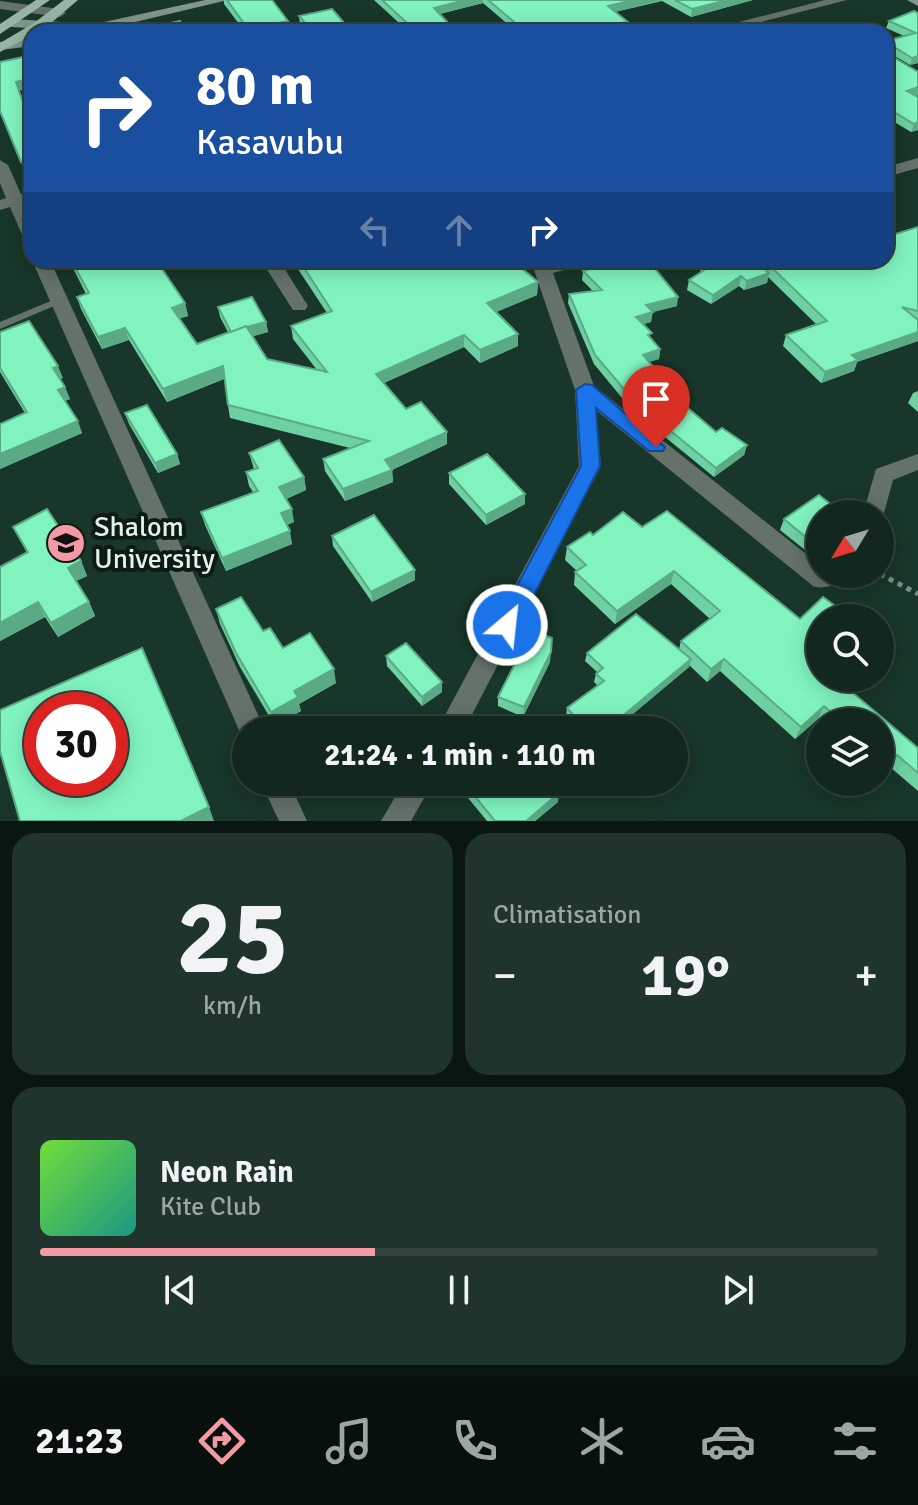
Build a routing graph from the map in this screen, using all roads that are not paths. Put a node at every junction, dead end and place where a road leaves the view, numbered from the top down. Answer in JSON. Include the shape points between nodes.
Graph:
{"nodes":[{"id":1,"x":44,"y":0,"type":"edge"},
{"id":2,"x":72,"y":0,"type":"edge"},
{"id":3,"x":222,"y":0,"type":"edge"},
{"id":4,"x":841,"y":0,"type":"edge"},
{"id":5,"x":0,"y":5,"type":"edge"},
{"id":6,"x":33,"y":10,"type":"junction"},
{"id":7,"x":60,"y":13,"type":"junction"},
{"id":8,"x":109,"y":23,"type":"junction"},
{"id":9,"x":42,"y":24,"type":"edge"},
{"id":10,"x":86,"y":24,"type":"edge"},
{"id":11,"x":105,"y":24,"type":"edge"},
{"id":12,"x":740,"y":24,"type":"edge"},
{"id":13,"x":6,"y":27,"type":"edge"},
{"id":14,"x":24,"y":34,"type":"edge"},
{"id":15,"x":24,"y":43,"type":"edge"},
{"id":16,"x":1,"y":47,"type":"edge"},
{"id":17,"x":918,"y":163,"type":"edge"},
{"id":18,"x":0,"y":165,"type":"edge"},
{"id":19,"x":894,"y":170,"type":"edge"},
{"id":20,"x":16,"y":200,"type":"edge"},
{"id":21,"x":24,"y":220,"type":"edge"},
{"id":22,"x":44,"y":268,"type":"edge"},
{"id":23,"x":275,"y":268,"type":"edge"},
{"id":24,"x":541,"y":268,"type":"edge"},
{"id":25,"x":58,"y":301,"type":"junction"},
{"id":26,"x":299,"y":306,"type":"dead end"},
{"id":27,"x":0,"y":326,"type":"edge"},
{"id":28,"x":585,"y":390,"type":"junction"},
{"id":29,"x":918,"y":462,"type":"edge"},
{"id":30,"x":879,"y":494,"type":"edge"},
{"id":31,"x":806,"y":559,"type":"edge"},
{"id":32,"x":246,"y":716,"type":"edge"},
{"id":33,"x":457,"y":716,"type":"edge"},
{"id":34,"x":281,"y":796,"type":"edge"},
{"id":35,"x":410,"y":796,"type":"edge"},
{"id":36,"x":293,"y":821,"type":"edge"},
{"id":37,"x":395,"y":821,"type":"edge"}],
"edges":[{"from":1,"to":6,"type":"main road"},
{"from":2,"to":7,"type":"main road"},
{"from":3,"to":8,"type":"street"},
{"from":4,"to":12,"type":"street"},
{"from":5,"to":6,"type":"street"},
{"from":6,"to":7,"type":"street"},
{"from":6,"to":13,"type":"main road"},
{"from":7,"to":9,"type":"main road"},
{"from":8,"to":10,"type":"street"},
{"from":8,"to":11,"type":"street"},
{"from":14,"to":16,"type":"main road"},
{"from":15,"to":16,"type":"street"},
{"from":17,"to":19,"type":"street"},
{"from":18,"to":20,"type":"street"},
{"from":20,"to":21,"type":"street"},
{"from":22,"to":25,"type":"street"},
{"from":23,"to":26,"type":"street"},
{"from":24,"to":28,"type":"street"},
{"from":25,"to":27,"type":"lane"},
{"from":25,"to":32,"type":"street"},
{"from":28,"to":31,"type":"street"},
{"from":28,"to":33,"type":"street","via":[[590,466]]},
{"from":29,"to":30,"type":"street"},
{"from":34,"to":36,"type":"street"},
{"from":35,"to":37,"type":"street"}]}
